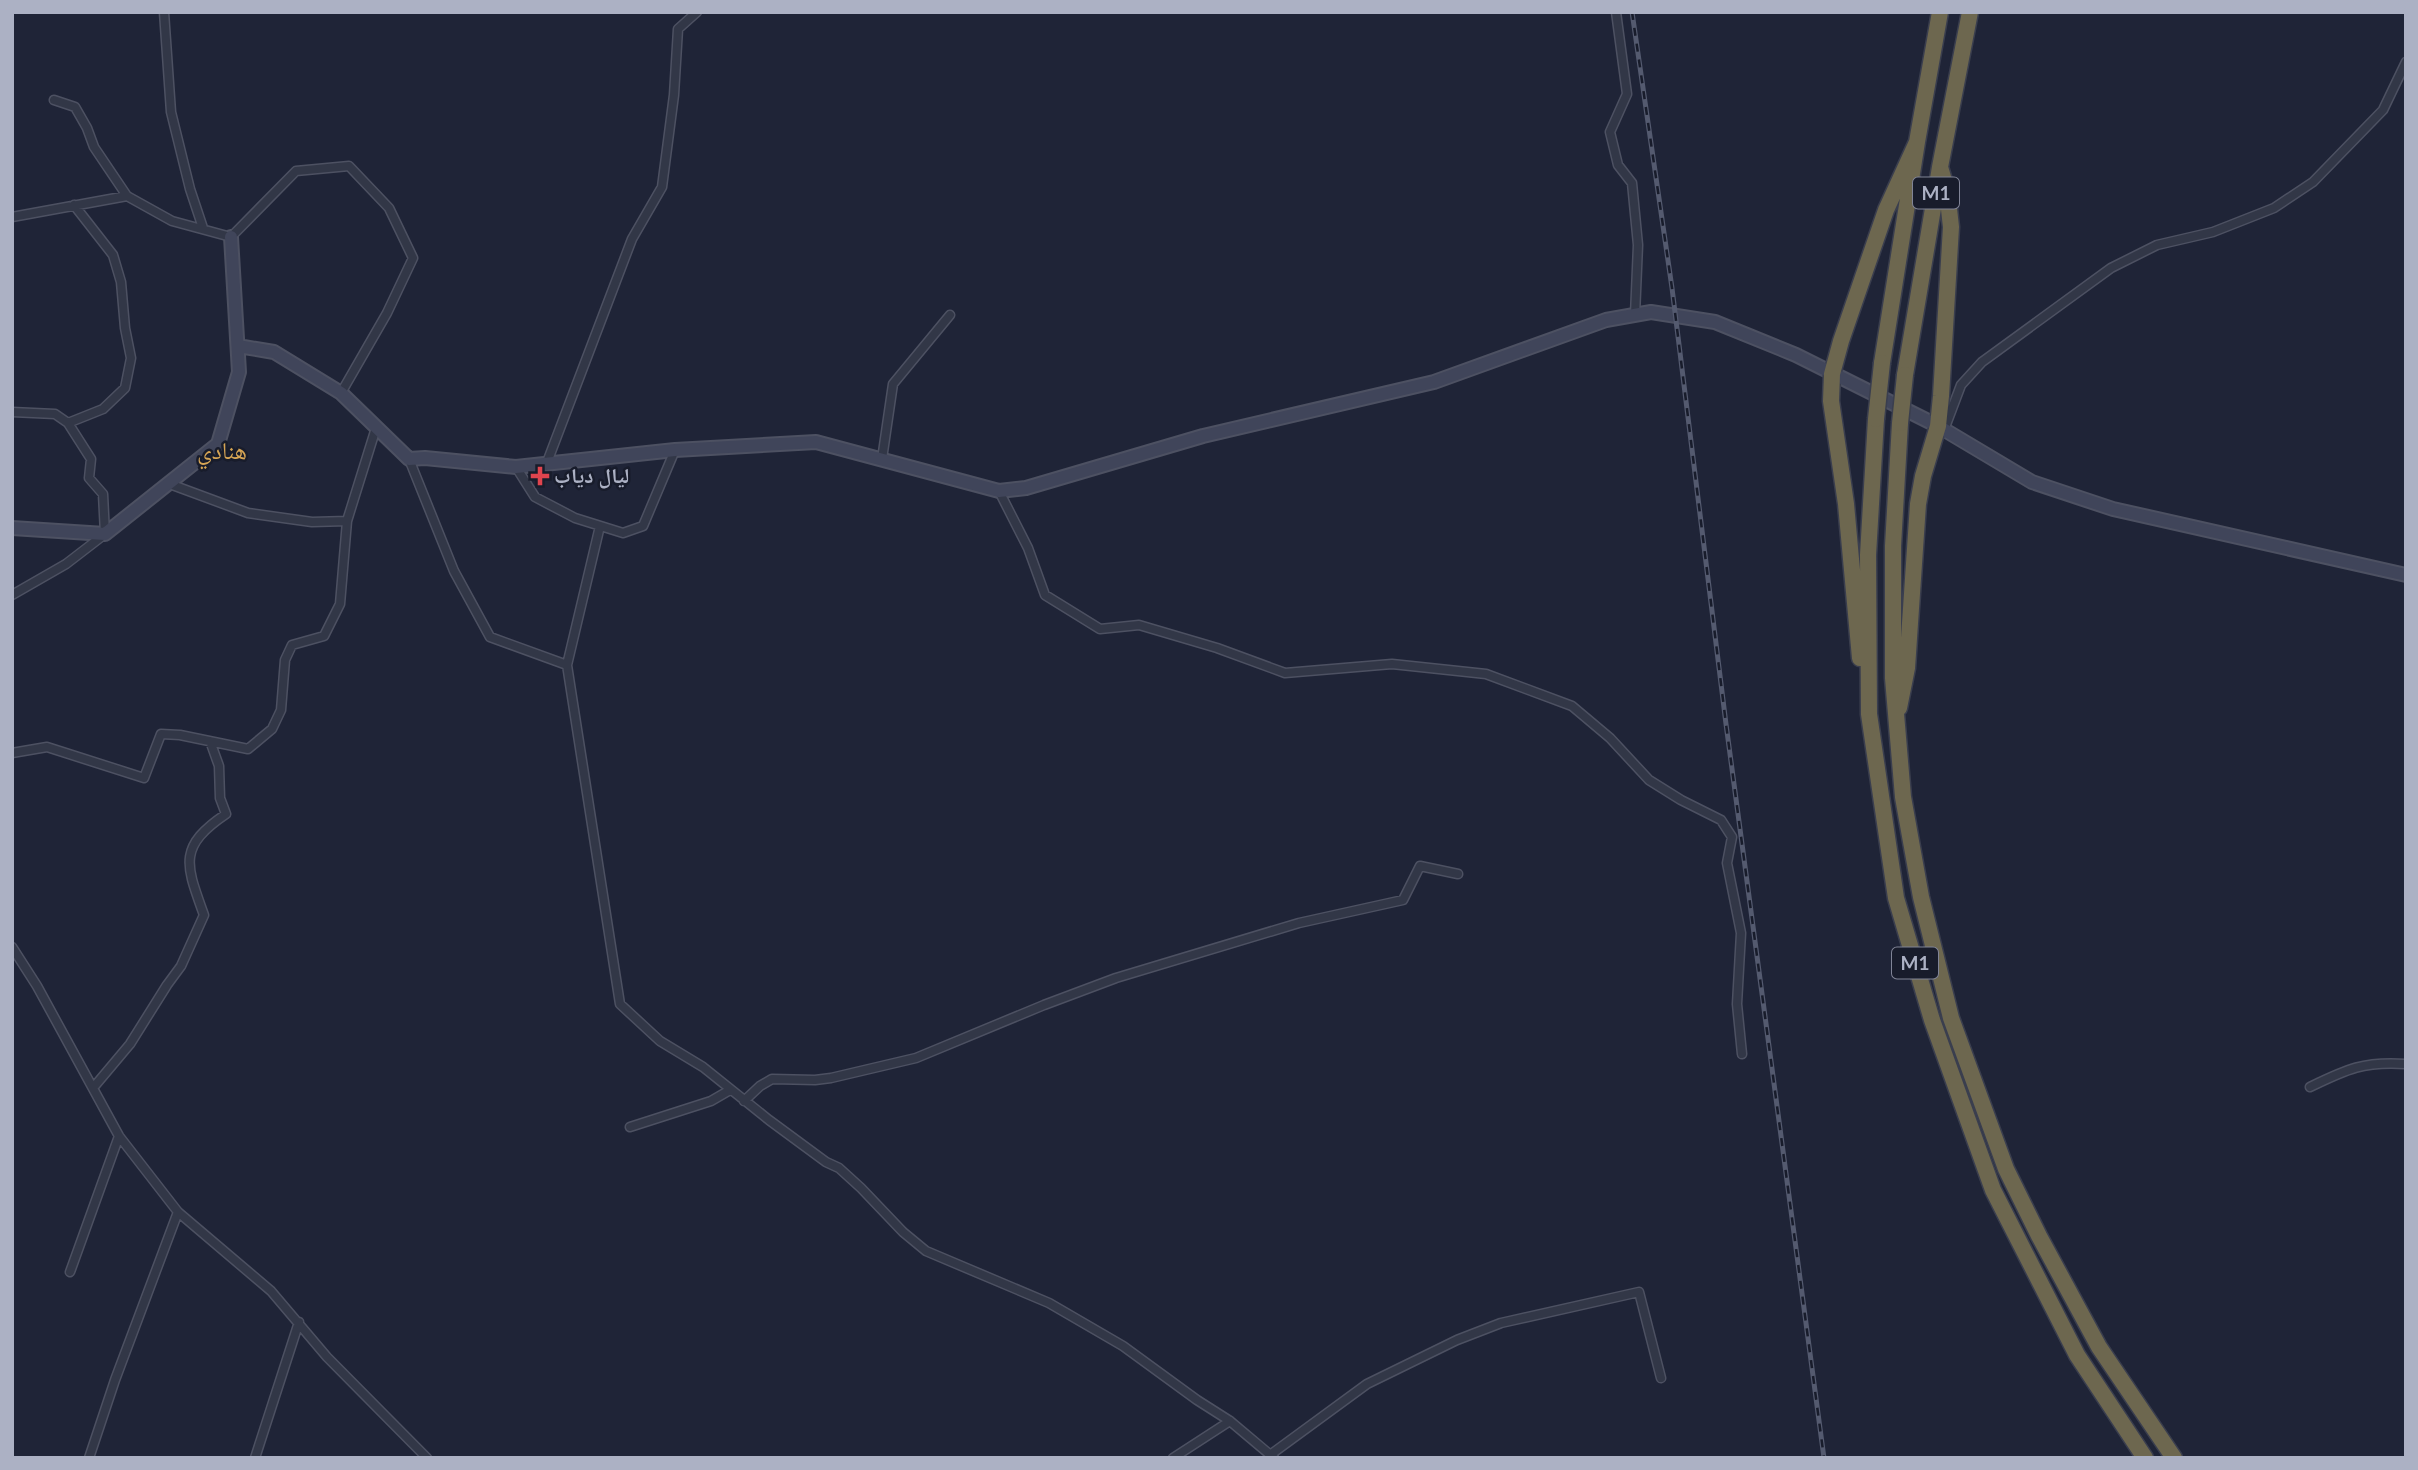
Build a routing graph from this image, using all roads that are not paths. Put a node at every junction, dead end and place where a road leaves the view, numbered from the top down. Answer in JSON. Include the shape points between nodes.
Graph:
{"nodes":[{"id":1,"x":164,"y":12,"type":"edge"},
{"id":2,"x":697,"y":12,"type":"edge"},
{"id":3,"x":1616,"y":12,"type":"edge"},
{"id":4,"x":1940,"y":12,"type":"edge"},
{"id":5,"x":1970,"y":12,"type":"edge"},
{"id":6,"x":2406,"y":62,"type":"edge"},
{"id":7,"x":54,"y":100,"type":"dead end"},
{"id":8,"x":1917,"y":142,"type":"junction"},
{"id":9,"x":1940,"y":167,"type":"junction"},
{"id":10,"x":127,"y":196,"type":"junction"},
{"id":11,"x":74,"y":205,"type":"junction"},
{"id":12,"x":12,"y":217,"type":"edge"},
{"id":13,"x":203,"y":228,"type":"junction"},
{"id":14,"x":231,"y":237,"type":"junction"},
{"id":15,"x":950,"y":315,"type":"dead end"},
{"id":16,"x":1635,"y":315,"type":"junction"},
{"id":17,"x":238,"y":346,"type":"junction"},
{"id":18,"x":1832,"y":374,"type":"junction"},
{"id":19,"x":341,"y":393,"type":"junction"},
{"id":20,"x":12,"y":412,"type":"edge"},
{"id":21,"x":68,"y":423,"type":"junction"},
{"id":22,"x":376,"y":428,"type":"junction"},
{"id":23,"x":1941,"y":428,"type":"junction"},
{"id":24,"x":675,"y":450,"type":"junction"},
{"id":25,"x":409,"y":459,"type":"junction"},
{"id":26,"x":881,"y":459,"type":"junction"},
{"id":27,"x":547,"y":465,"type":"junction"},
{"id":28,"x":516,"y":467,"type":"junction"},
{"id":29,"x":167,"y":482,"type":"junction"},
{"id":30,"x":999,"y":491,"type":"junction"},
{"id":31,"x":347,"y":521,"type":"junction"},
{"id":32,"x":600,"y":526,"type":"junction"},
{"id":33,"x":12,"y":528,"type":"edge"},
{"id":34,"x":105,"y":534,"type":"junction"},
{"id":35,"x":2406,"y":575,"type":"edge"},
{"id":36,"x":12,"y":595,"type":"edge"},
{"id":37,"x":567,"y":665,"type":"junction"},
{"id":38,"x":1869,"y":713,"type":"junction"},
{"id":39,"x":1896,"y":717,"type":"junction"},
{"id":40,"x":210,"y":741,"type":"junction"},
{"id":41,"x":12,"y":753,"type":"edge"},
{"id":42,"x":1458,"y":874,"type":"dead end"},
{"id":43,"x":12,"y":947,"type":"edge"},
{"id":44,"x":1742,"y":1054,"type":"dead end"},
{"id":45,"x":2406,"y":1064,"type":"edge"},
{"id":46,"x":2310,"y":1087,"type":"dead end"},
{"id":47,"x":93,"y":1088,"type":"junction"},
{"id":48,"x":730,"y":1090,"type":"junction"},
{"id":49,"x":744,"y":1101,"type":"junction"},
{"id":50,"x":630,"y":1128,"type":"dead end"},
{"id":51,"x":120,"y":1136,"type":"junction"},
{"id":52,"x":178,"y":1212,"type":"junction"},
{"id":53,"x":70,"y":1272,"type":"dead end"},
{"id":54,"x":299,"y":1322,"type":"junction"},
{"id":55,"x":1661,"y":1378,"type":"dead end"},
{"id":56,"x":1230,"y":1421,"type":"junction"},
{"id":57,"x":1272,"y":1456,"type":"edge"},
{"id":58,"x":89,"y":1458,"type":"edge"},
{"id":59,"x":255,"y":1458,"type":"edge"},
{"id":60,"x":427,"y":1458,"type":"edge"},
{"id":61,"x":1173,"y":1458,"type":"edge"},
{"id":62,"x":2145,"y":1458,"type":"edge"},
{"id":63,"x":2174,"y":1458,"type":"edge"}],
"edges":[{"from":1,"to":13,"type":"street","via":[[171,111]]},
{"from":2,"to":27,"type":"street","via":[[678,29],[662,187],[632,239]]},
{"from":3,"to":16,"type":"street","via":[[1627,94],[1610,132],[1618,165],[1632,183],[1638,245]]},
{"from":4,"to":8,"type":"highway","number":"M1"},
{"from":5,"to":9,"type":"highway","number":"M1"},
{"from":6,"to":23,"type":"street","via":[[2384,110],[2313,182],[2274,208],[2213,232],[2157,245],[2111,268],[1982,362],[1961,385]]},
{"from":7,"to":10,"type":"street","via":[[75,107],[94,147]]},
{"from":8,"to":18,"type":"highway","via":[[1886,210]]},
{"from":8,"to":38,"type":"highway","number":"M1","bridge":true,"via":[[1876,419],[1868,555]]},
{"from":9,"to":23,"type":"highway","via":[[1951,227]]},
{"from":9,"to":39,"type":"highway","number":"M1","bridge":true,"via":[[1900,423],[1893,546]]},
{"from":10,"to":11,"type":"street"},
{"from":10,"to":13,"type":"street","via":[[172,221]]},
{"from":11,"to":12,"type":"street"},
{"from":11,"to":21,"type":"street","via":[[113,255],[131,358],[125,388],[103,409]]},
{"from":13,"to":14,"type":"street"},
{"from":14,"to":17,"type":"street"},
{"from":14,"to":19,"type":"street","via":[[296,171],[349,166],[389,208],[413,257]]},
{"from":15,"to":26,"type":"street","via":[[893,384]]},
{"from":16,"to":18,"type":"street","via":[[1651,312],[1715,322]]},
{"from":16,"to":30,"type":"street","via":[[1606,320],[1434,383],[1203,436],[1026,488]]},
{"from":17,"to":19,"type":"street","via":[[274,352]]},
{"from":17,"to":29,"type":"street","via":[[239,372],[218,444]]},
{"from":18,"to":23,"type":"street"},
{"from":18,"to":38,"type":"highway","via":[[1831,401]]},
{"from":19,"to":22,"type":"street"},
{"from":20,"to":21,"type":"street","via":[[55,414]]},
{"from":21,"to":34,"type":"street","via":[[91,459],[89,478],[103,494]]},
{"from":22,"to":25,"type":"street"},
{"from":22,"to":31,"type":"street"},
{"from":23,"to":35,"type":"street","via":[[2032,482],[2113,509]]},
{"from":23,"to":39,"type":"highway","via":[[1917,504],[1906,681]]},
{"from":24,"to":26,"type":"street","via":[[816,442]]},
{"from":24,"to":27,"type":"street"},
{"from":24,"to":32,"type":"street","via":[[643,526],[623,533]]},
{"from":25,"to":28,"type":"street"},
{"from":25,"to":37,"type":"street","via":[[454,571],[490,636]]},
{"from":26,"to":30,"type":"street"},
{"from":27,"to":28,"type":"street"},
{"from":28,"to":32,"type":"street","via":[[535,497]]},
{"from":29,"to":31,"type":"street","via":[[248,513],[312,522]]},
{"from":29,"to":34,"type":"street"},
{"from":30,"to":44,"type":"street","via":[[1045,595],[1100,629],[1139,625],[1285,674],[1392,664],[1486,674],[1572,706],[1649,780],[1721,820],[1731,837],[1727,863],[1741,933],[1737,1004]]},
{"from":31,"to":40,"type":"street","via":[[340,604],[324,636],[292,645],[285,660],[281,710],[272,729],[248,749]]},
{"from":32,"to":37,"type":"street"},
{"from":33,"to":34,"type":"street"},
{"from":34,"to":36,"type":"street","via":[[66,564]]},
{"from":37,"to":48,"type":"street","via":[[620,1004],[650,1033]]},
{"from":38,"to":62,"type":"highway","number":"M1","via":[[1896,898],[1932,1020],[1993,1190],[2077,1355]]},
{"from":39,"to":63,"type":"highway","number":"M1","via":[[1903,797],[1921,897],[1951,1018],[2006,1169],[2099,1348]]},
{"from":40,"to":41,"type":"street","via":[[161,734],[144,778],[47,747]]},
{"from":40,"to":47,"type":"street","via":[[226,814],[208,826],[188,859],[204,915],[181,966],[130,1044]]},
{"from":42,"to":49,"type":"street","via":[[1420,866],[1404,900],[1299,923],[1116,978],[916,1059],[823,1079],[772,1079]]},
{"from":43,"to":47,"type":"street"},
{"from":45,"to":46,"type":"street","via":[[2369,1063]]},
{"from":47,"to":51,"type":"street"},
{"from":48,"to":49,"type":"street"},
{"from":48,"to":50,"type":"street","via":[[711,1101]]},
{"from":49,"to":56,"type":"street","via":[[839,1168],[926,1251],[1049,1303],[1123,1346]]},
{"from":51,"to":52,"type":"street"},
{"from":51,"to":53,"type":"street"},
{"from":52,"to":54,"type":"street","via":[[271,1291]]},
{"from":52,"to":58,"type":"street"},
{"from":54,"to":59,"type":"street"},
{"from":54,"to":60,"type":"street","via":[[327,1357]]},
{"from":55,"to":57,"type":"street","via":[[1639,1292],[1501,1323],[1457,1339],[1367,1384]]},
{"from":56,"to":57,"type":"street"},
{"from":56,"to":61,"type":"street"}]}
